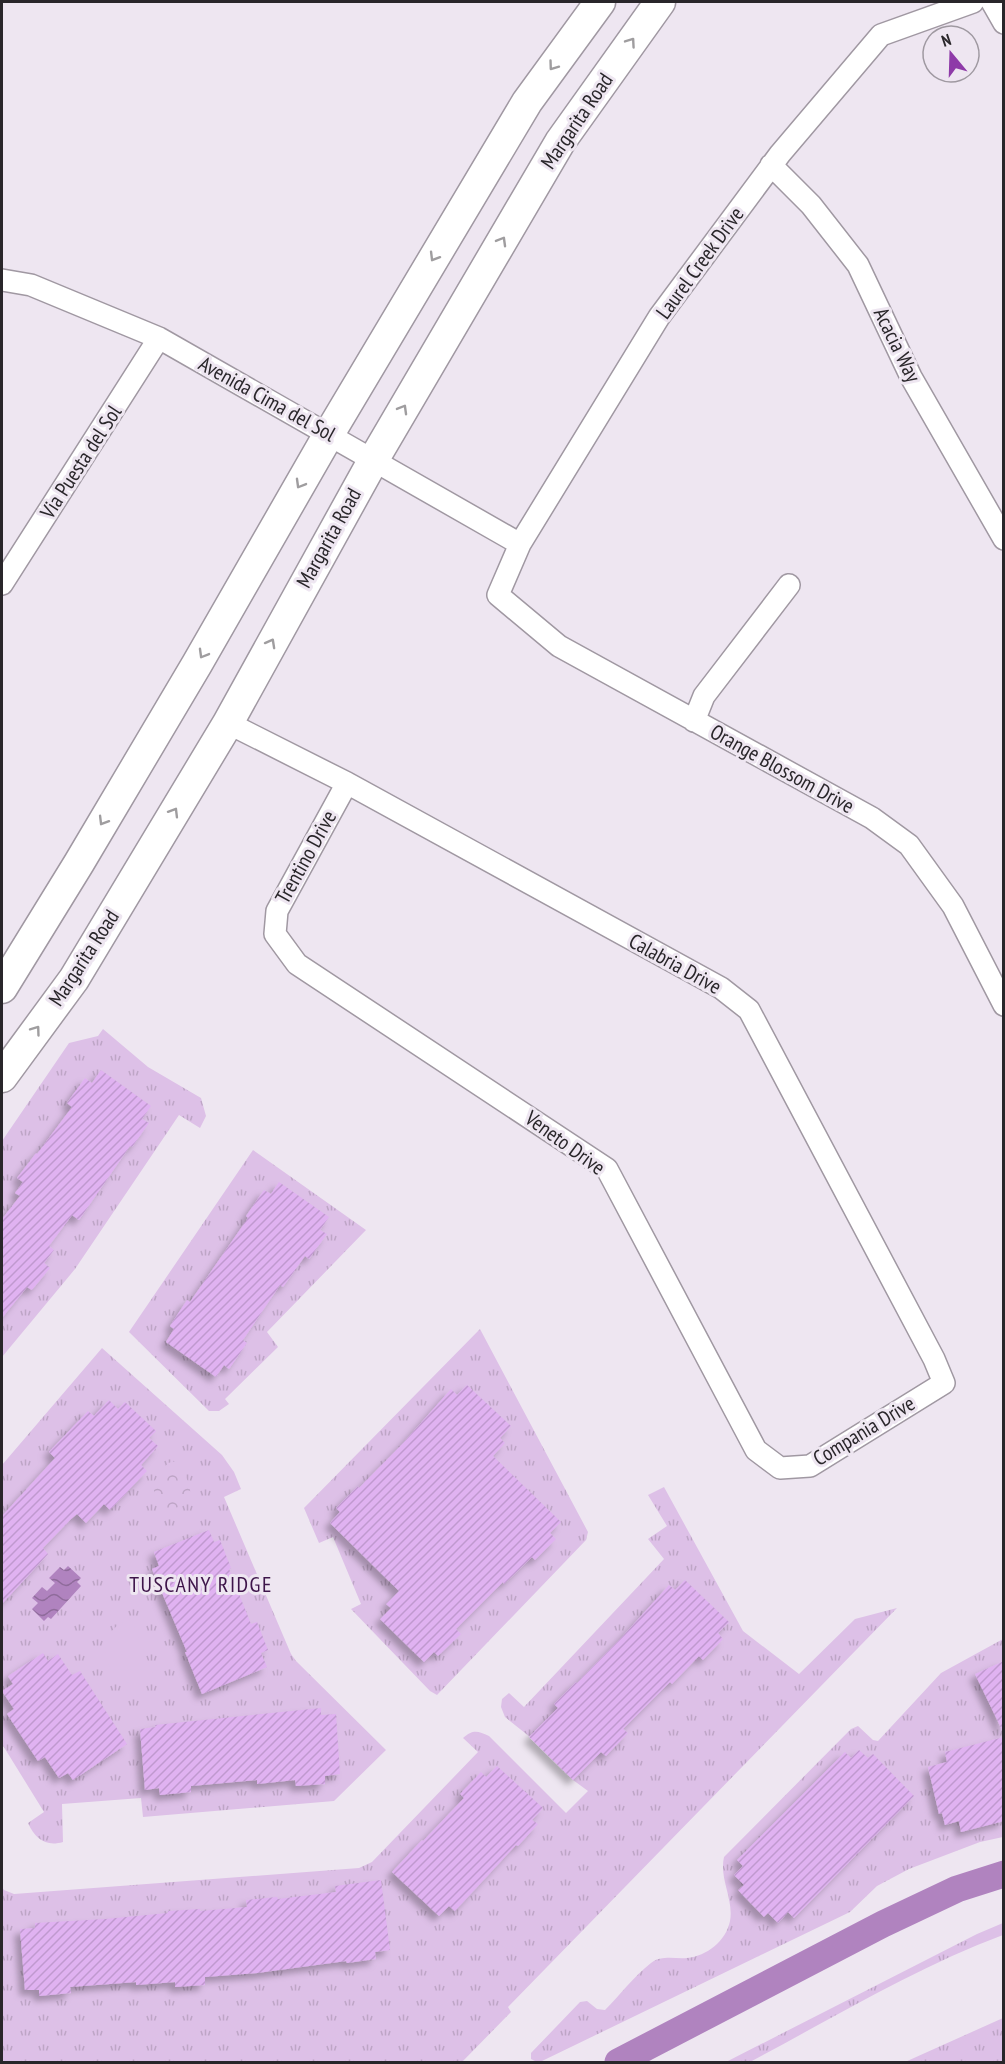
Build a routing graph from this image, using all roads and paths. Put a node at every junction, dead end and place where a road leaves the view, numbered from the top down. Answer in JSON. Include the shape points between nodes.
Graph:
{"nodes":[{"id":1,"x":600,"y":2,"type":"edge"},
{"id":2,"x":660,"y":2,"type":"edge"},
{"id":3,"x":973,"y":2,"type":"edge"},
{"id":4,"x":992,"y":2,"type":"edge"},
{"id":5,"x":1004,"y":22,"type":"edge"},
{"id":6,"x":771,"y":165,"type":"junction"},
{"id":7,"x":2,"y":280,"type":"edge"},
{"id":8,"x":159,"y":338,"type":"junction"},
{"id":9,"x":329,"y":434,"type":"junction"},
{"id":10,"x":374,"y":459,"type":"junction"},
{"id":11,"x":1004,"y":539,"type":"edge"},
{"id":12,"x":520,"y":544,"type":"junction"},
{"id":13,"x":2,"y":584,"type":"edge"},
{"id":14,"x":789,"y":585,"type":"dead end"},
{"id":15,"x":498,"y":595,"type":"joint"},
{"id":16,"x":694,"y":722,"type":"junction"},
{"id":17,"x":228,"y":723,"type":"junction"},
{"id":18,"x":347,"y":783,"type":"junction"},
{"id":19,"x":275,"y":934,"type":"joint"},
{"id":20,"x":2,"y":988,"type":"edge"},
{"id":21,"x":1004,"y":1005,"type":"edge"},
{"id":22,"x":2,"y":1077,"type":"edge"},
{"id":23,"x":944,"y":1383,"type":"joint"},
{"id":24,"x":780,"y":1468,"type":"joint"}],
"edges":[{"from":1,"to":9,"type":"main road","one_way":true,"via":[[527,102]]},
{"from":10,"to":2,"type":"main road","name":"Margarita Road","one_way":true,"via":[[560,142]]},
{"from":3,"to":6,"type":"street","name":"Laurel Creek Drive","via":[[881,35]]},
{"from":4,"to":5,"type":"street"},
{"from":6,"to":11,"type":"street","name":"Acacia Way","via":[[811,205],[858,265],[911,377]]},
{"from":6,"to":12,"type":"street","name":"Laurel Creek Drive","via":[[659,317]]},
{"from":7,"to":8,"type":"street","name":"Avenida Cima del Sol","via":[[31,285]]},
{"from":8,"to":9,"type":"street","name":"Avenida Cima del Sol"},
{"from":8,"to":13,"type":"street","name":"Via Puesta del Sol"},
{"from":9,"to":10,"type":"street","name":"Avenida Cima del Sol"},
{"from":9,"to":20,"type":"main road","one_way":true},
{"from":10,"to":12,"type":"street","name":"Avenida Cima del Sol"},
{"from":17,"to":10,"type":"main road","name":"Margarita Road","one_way":true},
{"from":12,"to":15,"type":"street","name":"Laurel Creek Drive"},
{"from":14,"to":16,"type":"street","via":[[704,696]]},
{"from":15,"to":16,"type":"street","name":"Orange Blossom Drive","via":[[560,646]]},
{"from":16,"to":21,"type":"street","name":"Orange Blossom Drive","via":[[872,818],[909,845],[952,906]]},
{"from":17,"to":18,"type":"street","name":"Calabria Drive"},
{"from":22,"to":17,"type":"main road","name":"Margarita Road","one_way":true,"via":[[74,979]]},
{"from":18,"to":19,"type":"street","name":"Trentino Drive","via":[[277,911]]},
{"from":18,"to":23,"type":"street","name":"Calabria Drive","via":[[722,988],[749,1010]]},
{"from":19,"to":24,"type":"street","name":"Veneto Drive","via":[[297,964],[607,1169],[756,1450]]},
{"from":23,"to":24,"type":"street","name":"Compania Drive","via":[[810,1466]]}]}
